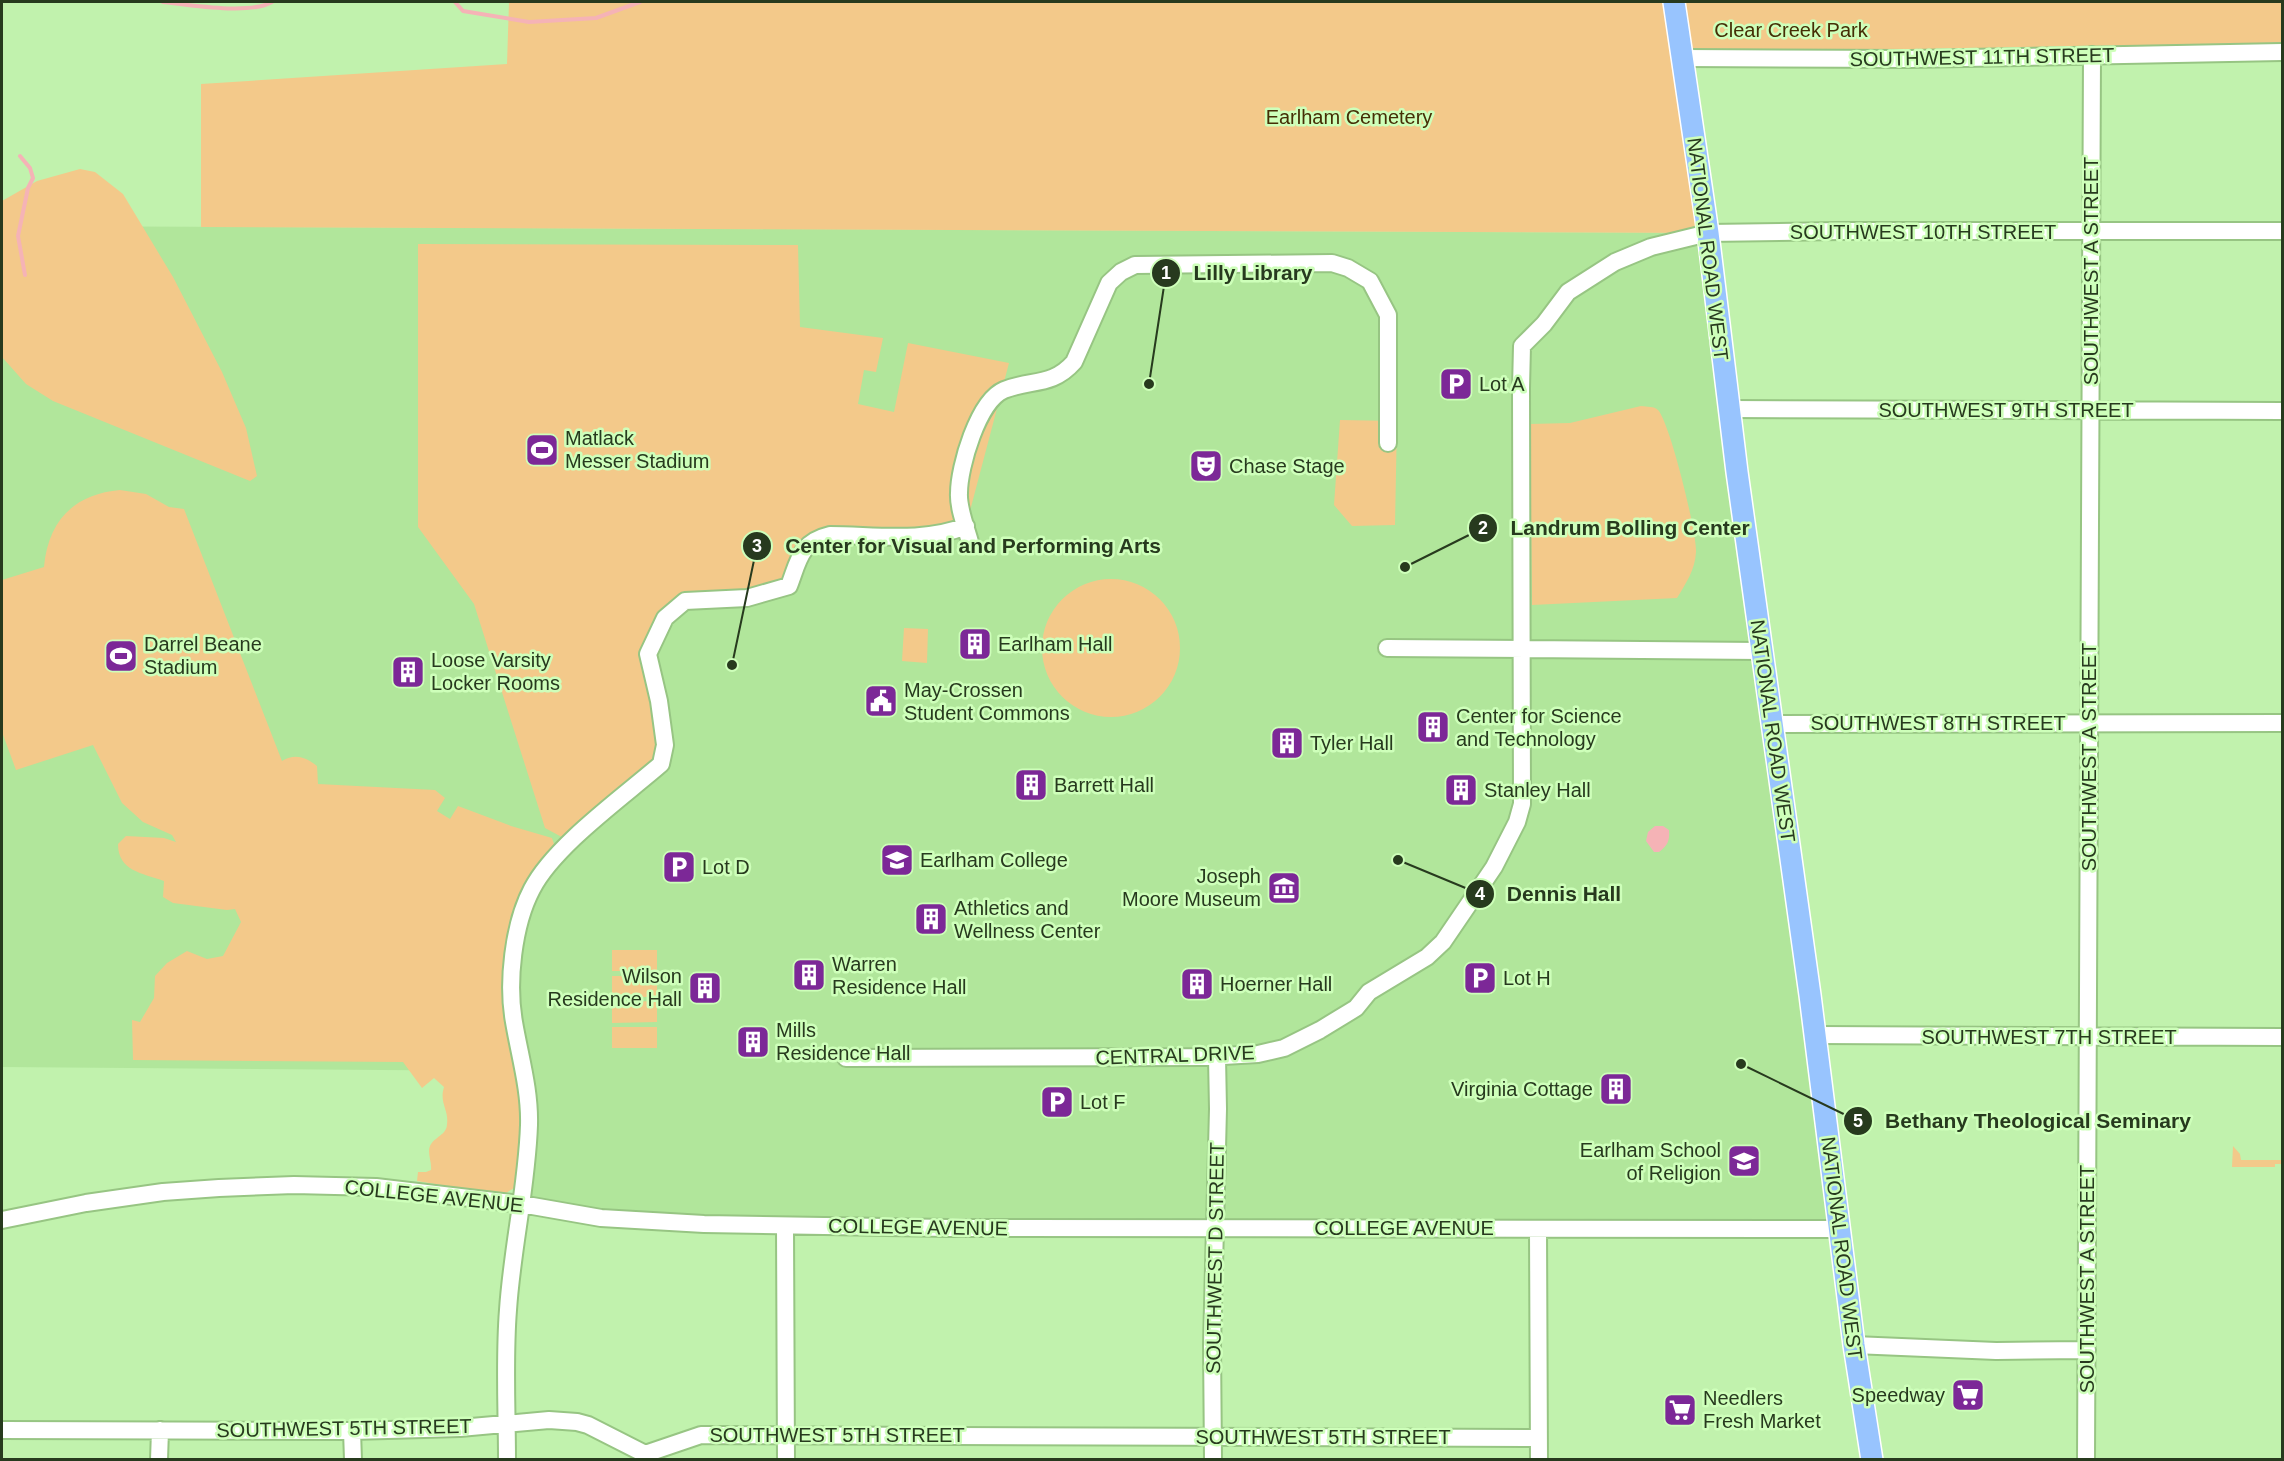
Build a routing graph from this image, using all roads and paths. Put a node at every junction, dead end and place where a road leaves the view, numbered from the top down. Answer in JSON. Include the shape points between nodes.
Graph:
{"nodes":[{"id":1,"x":1674,"y":2,"type":"edge"},
{"id":2,"x":2283,"y":52,"type":"edge"},
{"id":3,"x":2092,"y":55,"type":"junction"},
{"id":4,"x":1682,"y":58,"type":"junction"},
{"id":5,"x":2283,"y":231,"type":"edge"},
{"id":6,"x":2091,"y":232,"type":"junction"},
{"id":7,"x":1708,"y":233,"type":"junction"},
{"id":8,"x":1730,"y":409,"type":"junction"},
{"id":9,"x":2090,"y":410,"type":"junction"},
{"id":10,"x":2283,"y":411,"type":"edge"},
{"id":11,"x":1388,"y":443,"type":"dead end"},
{"id":12,"x":1387,"y":648,"type":"dead end"},
{"id":13,"x":1521,"y":650,"type":"junction"},
{"id":14,"x":1761,"y":651,"type":"junction"},
{"id":15,"x":2089,"y":722,"type":"junction"},
{"id":16,"x":2283,"y":723,"type":"edge"},
{"id":17,"x":1773,"y":724,"type":"junction"},
{"id":18,"x":1815,"y":1035,"type":"junction"},
{"id":19,"x":2088,"y":1037,"type":"junction"},
{"id":20,"x":2283,"y":1037,"type":"edge"},
{"id":21,"x":1217,"y":1057,"type":"junction"},
{"id":22,"x":846,"y":1058,"type":"dead end"},
{"id":23,"x":521,"y":1204,"type":"junction"},
{"id":24,"x":2,"y":1220,"type":"edge"},
{"id":25,"x":785,"y":1226,"type":"junction"},
{"id":26,"x":1214,"y":1228,"type":"junction"},
{"id":27,"x":1538,"y":1229,"type":"junction"},
{"id":28,"x":1840,"y":1229,"type":"junction"},
{"id":29,"x":1854,"y":1345,"type":"junction"},
{"id":30,"x":2087,"y":1350,"type":"junction"},
{"id":31,"x":507,"y":1423,"type":"junction"},
{"id":32,"x":2,"y":1430,"type":"edge"},
{"id":33,"x":160,"y":1430,"type":"junction"},
{"id":34,"x":352,"y":1431,"type":"junction"},
{"id":35,"x":786,"y":1434,"type":"junction"},
{"id":36,"x":1213,"y":1436,"type":"junction"},
{"id":37,"x":1539,"y":1438,"type":"junction"},
{"id":38,"x":645,"y":1457,"type":"edge"},
{"id":39,"x":159,"y":1460,"type":"edge"},
{"id":40,"x":352,"y":1460,"type":"edge"},
{"id":41,"x":507,"y":1460,"type":"edge"},
{"id":42,"x":786,"y":1460,"type":"edge"},
{"id":43,"x":1213,"y":1460,"type":"edge"},
{"id":44,"x":1539,"y":1460,"type":"edge"},
{"id":45,"x":1872,"y":1460,"type":"edge"},
{"id":46,"x":2086,"y":1460,"type":"edge"}],
"edges":[{"from":1,"to":4,"type":"main road","name":"NATIONAL ROAD WEST"},
{"from":2,"to":3,"type":"street","name":"SOUTHWEST 11TH STREET"},
{"from":3,"to":4,"type":"street","name":"SOUTHWEST 11TH STREET"},
{"from":3,"to":6,"type":"street","name":"SOUTHWEST A STREET"},
{"from":4,"to":7,"type":"main road","name":"NATIONAL ROAD WEST"},
{"from":5,"to":6,"type":"street","name":"SOUTHWEST 10TH STREET"},
{"from":6,"to":7,"type":"street","name":"SOUTHWEST 10TH STREET"},
{"from":6,"to":9,"type":"street","name":"SOUTHWEST A STREET"},
{"from":7,"to":8,"type":"main road","name":"NATIONAL ROAD WEST"},
{"from":7,"to":13,"type":"street","name":"SOUTHWEST 10TH STREET","via":[[1651,247],[1615,262],[1568,292],[1522,346]]},
{"from":8,"to":9,"type":"street","name":"SOUTHWEST 9TH STREET"},
{"from":8,"to":14,"type":"main road","name":"NATIONAL ROAD WEST"},
{"from":9,"to":10,"type":"street","name":"SOUTHWEST 9TH STREET"},
{"from":9,"to":15,"type":"street","name":"SOUTHWEST A STREET"},
{"from":11,"to":23,"type":"street","via":[[1389,315],[1370,281],[1332,263],[1135,265],[1108,283],[1074,362],[1065,372],[1041,383],[1001,391],[987,406],[965,455],[958,494],[968,534],[817,538],[808,543],[789,586],[747,598],[685,601],[665,618],[648,654],[665,746],[661,764],[553,859],[532,888],[517,933],[513,1020],[529,1103]]},
{"from":12,"to":13,"type":"street"},
{"from":13,"to":14,"type":"street"},
{"from":13,"to":21,"type":"street","name":"CENTRAL DRIVE","via":[[1522,804],[1494,867],[1443,942],[1427,957],[1369,992],[1356,1008],[1320,1030],[1284,1048]]},
{"from":14,"to":17,"type":"main road","name":"NATIONAL ROAD WEST"},
{"from":15,"to":16,"type":"street","name":"SOUTHWEST 8TH STREET"},
{"from":15,"to":17,"type":"street","name":"SOUTHWEST 8TH STREET"},
{"from":15,"to":19,"type":"street","name":"SOUTHWEST A STREET"},
{"from":17,"to":18,"type":"main road","name":"NATIONAL ROAD WEST"},
{"from":18,"to":19,"type":"street","name":"SOUTHWEST 7TH STREET"},
{"from":18,"to":28,"type":"main road","name":"NATIONAL ROAD WEST"},
{"from":19,"to":20,"type":"street","name":"SOUTHWEST 7TH STREET"},
{"from":19,"to":30,"type":"street","name":"SOUTHWEST A STREET"},
{"from":21,"to":22,"type":"street","name":"CENTRAL DRIVE"},
{"from":21,"to":26,"type":"street","name":"SOUTHWEST D STREET"},
{"from":23,"to":24,"type":"street","name":"COLLEGE AVENUE","via":[[376,1187],[246,1186],[163,1192]]},
{"from":23,"to":25,"type":"street","name":"COLLEGE AVENUE","via":[[601,1218]]},
{"from":23,"to":31,"type":"street","via":[[508,1309]]},
{"from":25,"to":26,"type":"street","name":"COLLEGE AVENUE"},
{"from":25,"to":35,"type":"street"},
{"from":26,"to":27,"type":"street","name":"COLLEGE AVENUE"},
{"from":26,"to":36,"type":"street","name":"SOUTHWEST D STREET"},
{"from":27,"to":28,"type":"street","name":"COLLEGE AVENUE"},
{"from":27,"to":37,"type":"street"},
{"from":28,"to":29,"type":"main road","name":"NATIONAL ROAD WEST"},
{"from":29,"to":30,"type":"street"},
{"from":29,"to":45,"type":"main road","name":"NATIONAL ROAD WEST"},
{"from":30,"to":46,"type":"street","name":"SOUTHWEST A STREET"},
{"from":31,"to":34,"type":"street","name":"SOUTHWEST 5TH STREET"},
{"from":31,"to":38,"type":"street","name":"SOUTHWEST 5TH STREET","via":[[577,1422]]},
{"from":31,"to":41,"type":"street"},
{"from":32,"to":33,"type":"street","name":"SOUTHWEST 5TH STREET"},
{"from":33,"to":34,"type":"street","name":"SOUTHWEST 5TH STREET"},
{"from":33,"to":39,"type":"street"},
{"from":34,"to":40,"type":"street"},
{"from":35,"to":36,"type":"street","name":"SOUTHWEST 5TH STREET"},
{"from":35,"to":38,"type":"street","name":"SOUTHWEST 5TH STREET","via":[[701,1435]]},
{"from":35,"to":42,"type":"street"},
{"from":36,"to":37,"type":"street","name":"SOUTHWEST 5TH STREET"},
{"from":36,"to":43,"type":"street","name":"SOUTHWEST D STREET"},
{"from":37,"to":44,"type":"street"}]}
